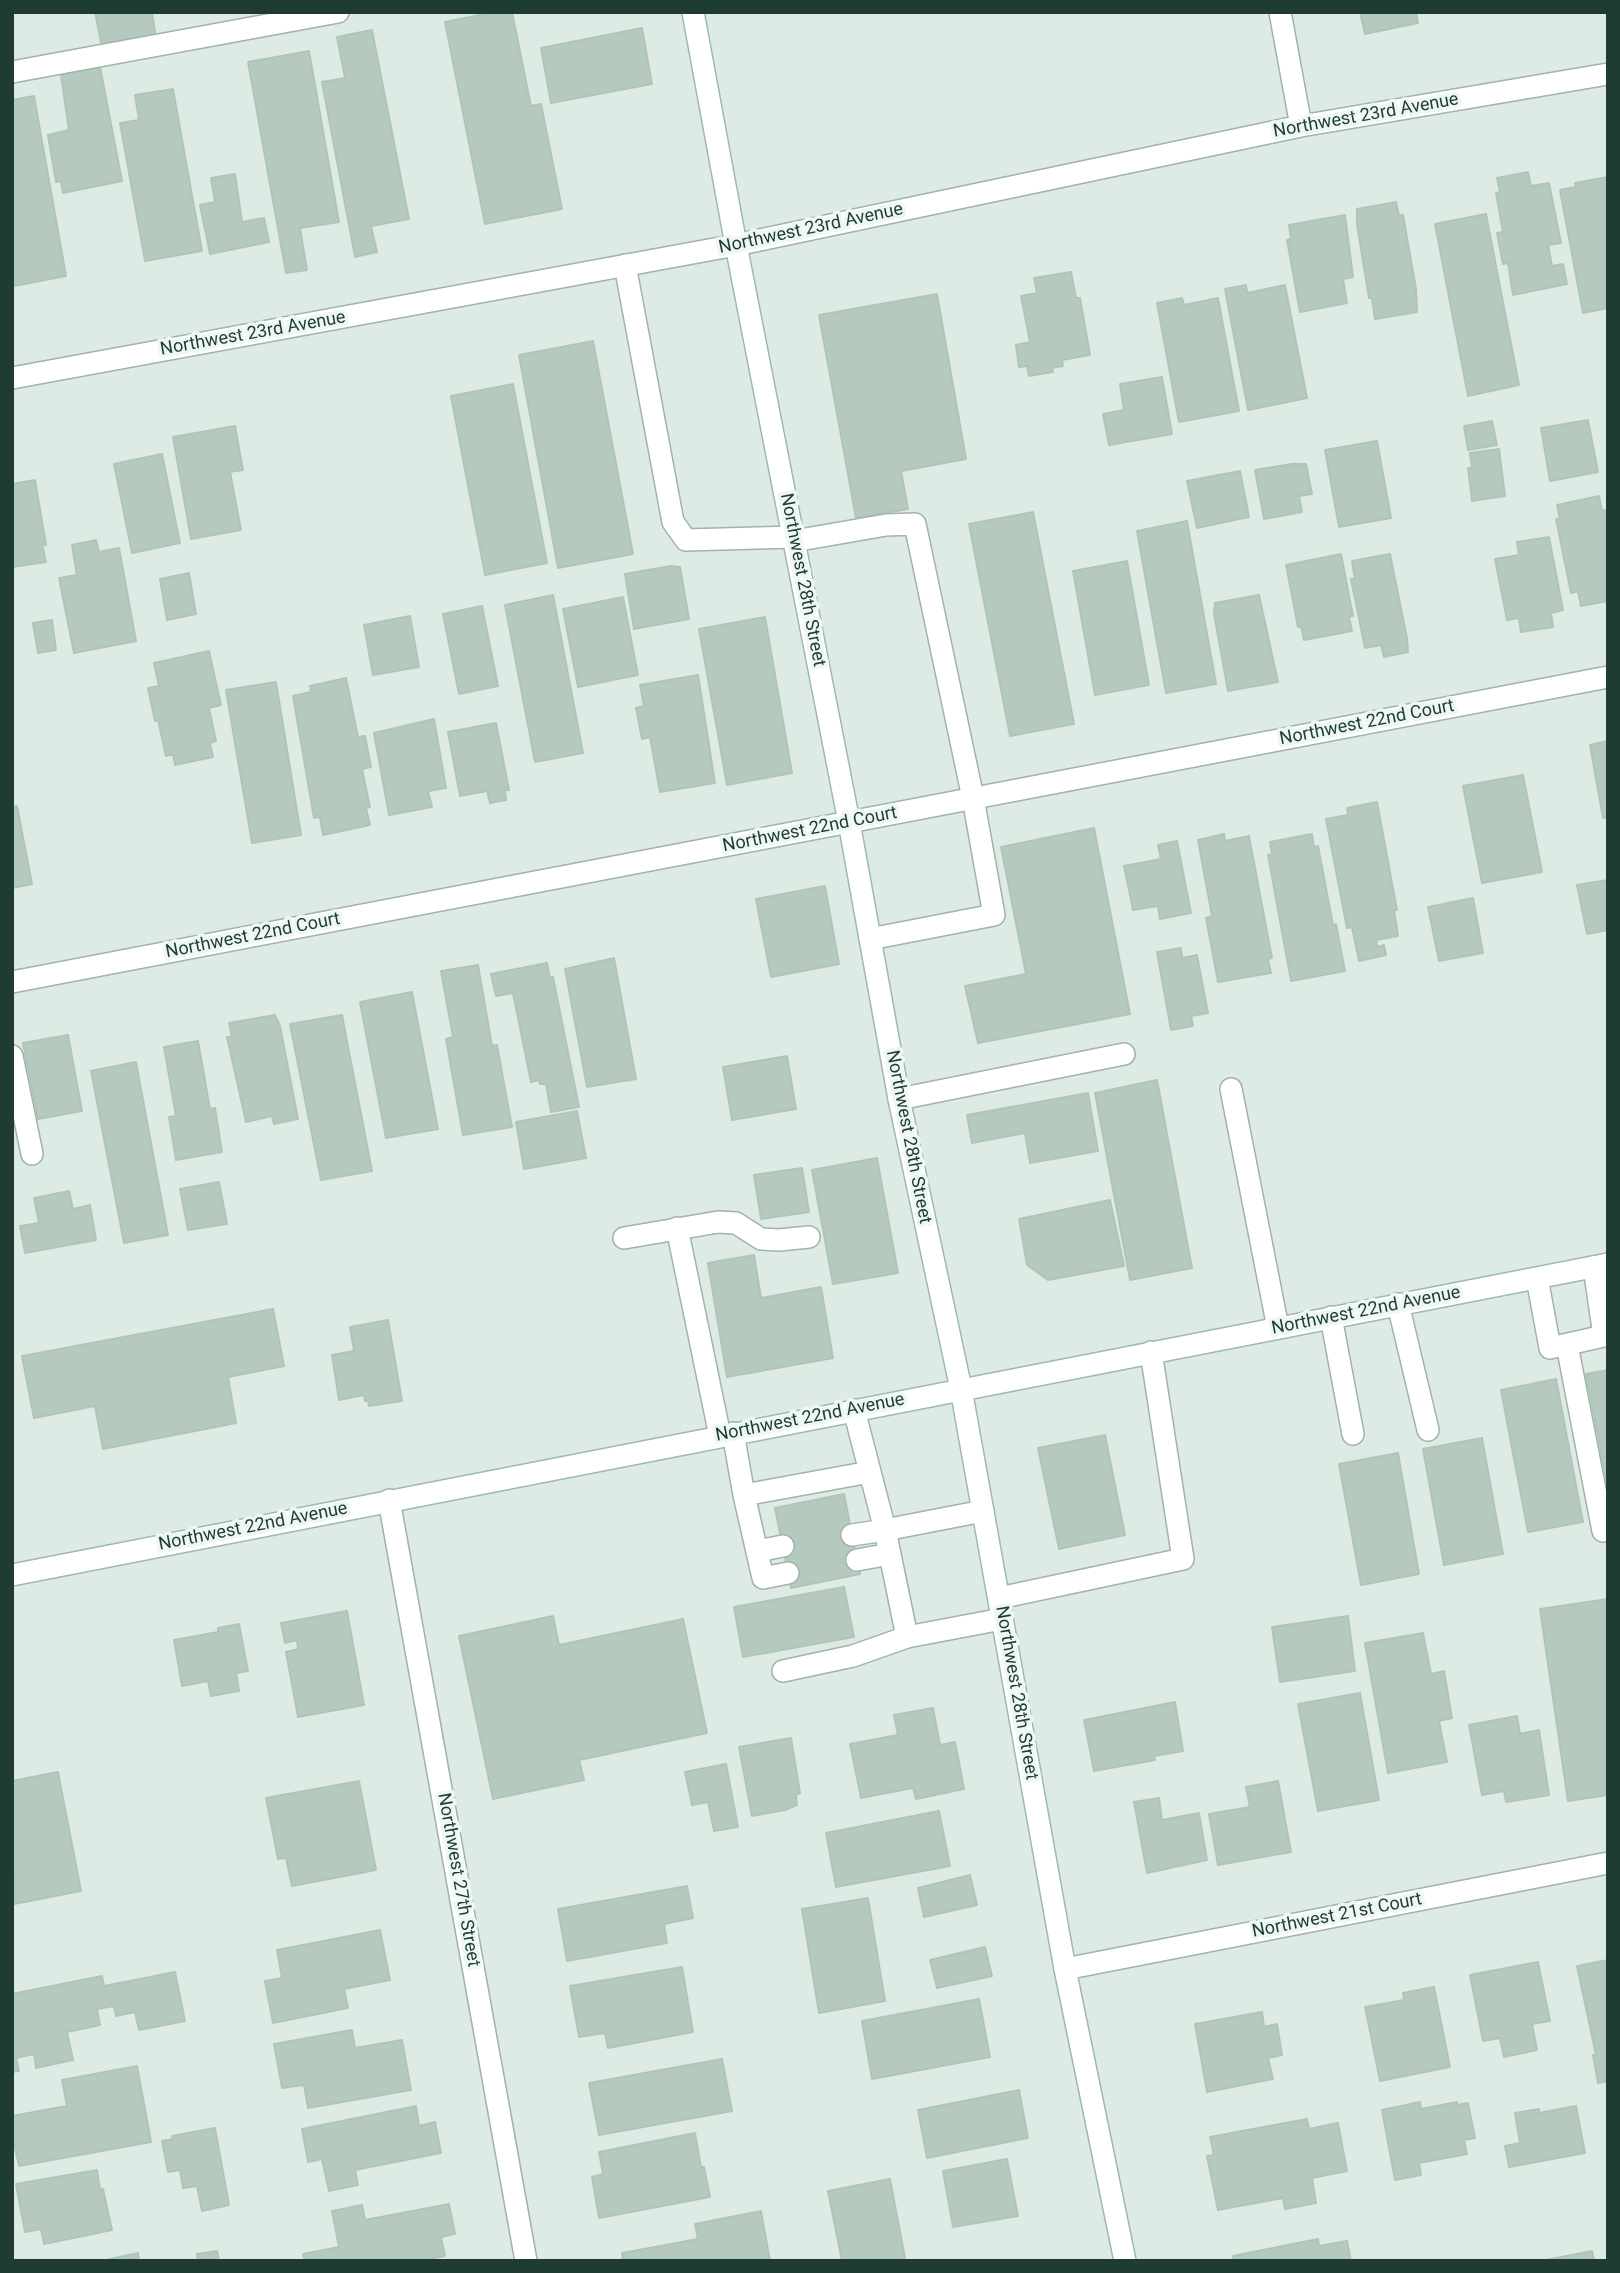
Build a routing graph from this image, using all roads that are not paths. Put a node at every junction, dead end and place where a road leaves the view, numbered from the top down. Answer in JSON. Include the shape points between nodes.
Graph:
{"nodes":[{"id":1,"x":338,"y":12,"type":"edge"},
{"id":2,"x":693,"y":12,"type":"edge"},
{"id":3,"x":1280,"y":12,"type":"edge"},
{"id":4,"x":12,"y":72,"type":"edge"},
{"id":5,"x":1608,"y":74,"type":"edge"},
{"id":6,"x":1301,"y":126,"type":"junction"},
{"id":7,"x":736,"y":245,"type":"junction"},
{"id":8,"x":625,"y":265,"type":"junction"},
{"id":9,"x":12,"y":378,"type":"edge"},
{"id":10,"x":794,"y":539,"type":"junction"},
{"id":11,"x":1608,"y":677,"type":"edge"},
{"id":12,"x":973,"y":798,"type":"junction"},
{"id":13,"x":849,"y":822,"type":"junction"},
{"id":14,"x":870,"y":939,"type":"junction"},
{"id":15,"x":12,"y":982,"type":"edge"},
{"id":16,"x":1124,"y":1054,"type":"dead end"},
{"id":17,"x":12,"y":1056,"type":"edge"},
{"id":18,"x":1231,"y":1089,"type":"dead end"},
{"id":19,"x":899,"y":1099,"type":"junction"},
{"id":20,"x":32,"y":1154,"type":"dead end"},
{"id":21,"x":677,"y":1228,"type":"junction"},
{"id":22,"x":809,"y":1237,"type":"dead end"},
{"id":23,"x":624,"y":1238,"type":"dead end"},
{"id":24,"x":1601,"y":1266,"type":"edge"},
{"id":25,"x":1537,"y":1278,"type":"junction"},
{"id":26,"x":1398,"y":1304,"type":"junction"},
{"id":27,"x":1331,"y":1317,"type":"junction"},
{"id":28,"x":1278,"y":1328,"type":"junction"},
{"id":29,"x":1567,"y":1345,"type":"junction"},
{"id":30,"x":1151,"y":1352,"type":"junction"},
{"id":31,"x":961,"y":1389,"type":"junction"},
{"id":32,"x":853,"y":1410,"type":"junction"},
{"id":33,"x":1428,"y":1430,"type":"dead end"},
{"id":34,"x":1353,"y":1434,"type":"dead end"},
{"id":35,"x":726,"y":1435,"type":"junction"},
{"id":36,"x":870,"y":1472,"type":"junction"},
{"id":37,"x":744,"y":1495,"type":"junction"},
{"id":38,"x":389,"y":1500,"type":"junction"},
{"id":39,"x":983,"y":1511,"type":"junction"},
{"id":40,"x":885,"y":1530,"type":"junction"},
{"id":41,"x":1603,"y":1531,"type":"dead end"},
{"id":42,"x":852,"y":1535,"type":"dead end"},
{"id":43,"x":783,"y":1546,"type":"dead end"},
{"id":44,"x":757,"y":1551,"type":"junction"},
{"id":45,"x":890,"y":1554,"type":"junction"},
{"id":46,"x":857,"y":1560,"type":"dead end"},
{"id":47,"x":788,"y":1573,"type":"dead end"},
{"id":48,"x":12,"y":1574,"type":"edge"},
{"id":49,"x":1001,"y":1608,"type":"junction"},
{"id":50,"x":907,"y":1637,"type":"junction"},
{"id":51,"x":783,"y":1671,"type":"dead end"},
{"id":52,"x":1608,"y":1863,"type":"edge"},
{"id":53,"x":1065,"y":1969,"type":"junction"},
{"id":54,"x":526,"y":2261,"type":"edge"},
{"id":55,"x":1125,"y":2261,"type":"edge"}],
"edges":[{"from":1,"to":4,"type":"street"},
{"from":2,"to":7,"type":"street","name":"Northwest 28th Street"},
{"from":3,"to":6,"type":"street"},
{"from":5,"to":6,"type":"street","name":"Northwest 23rd Avenue"},
{"from":6,"to":7,"type":"street","name":"Northwest 23rd Avenue"},
{"from":7,"to":8,"type":"street","name":"Northwest 23rd Avenue"},
{"from":7,"to":10,"type":"street","name":"Northwest 28th Street"},
{"from":8,"to":9,"type":"street","name":"Northwest 23rd Avenue"},
{"from":8,"to":10,"type":"street","via":[[673,522],[686,540]]},
{"from":10,"to":12,"type":"street","via":[[915,524]]},
{"from":10,"to":13,"type":"street","name":"Northwest 28th Street"},
{"from":11,"to":12,"type":"street","name":"Northwest 22nd Court"},
{"from":12,"to":13,"type":"street","name":"Northwest 22nd Court"},
{"from":12,"to":14,"type":"street","via":[[994,915]]},
{"from":13,"to":14,"type":"street","name":"Northwest 28th Street"},
{"from":13,"to":15,"type":"street","name":"Northwest 22nd Court"},
{"from":14,"to":19,"type":"street","name":"Northwest 28th Street"},
{"from":16,"to":19,"type":"street"},
{"from":17,"to":20,"type":"street"},
{"from":18,"to":28,"type":"street"},
{"from":19,"to":31,"type":"street","name":"Northwest 28th Street"},
{"from":21,"to":22,"type":"street","via":[[736,1223],[761,1239]]},
{"from":21,"to":23,"type":"street"},
{"from":21,"to":35,"type":"street"},
{"from":24,"to":25,"type":"street","name":"Northwest 22nd Avenue"},
{"from":24,"to":29,"type":"street","via":[[1604,1336]]},
{"from":25,"to":26,"type":"street","name":"Northwest 22nd Avenue"},
{"from":25,"to":29,"type":"street","via":[[1550,1348]]},
{"from":26,"to":27,"type":"street","name":"Northwest 22nd Avenue"},
{"from":26,"to":33,"type":"street"},
{"from":27,"to":28,"type":"street","name":"Northwest 22nd Avenue"},
{"from":27,"to":34,"type":"street"},
{"from":28,"to":30,"type":"street","name":"Northwest 22nd Avenue"},
{"from":29,"to":41,"type":"street"},
{"from":30,"to":31,"type":"street","name":"Northwest 22nd Avenue"},
{"from":30,"to":49,"type":"street","via":[[1183,1559]]},
{"from":31,"to":32,"type":"street","name":"Northwest 22nd Avenue"},
{"from":31,"to":39,"type":"street","name":"Northwest 28th Street"},
{"from":32,"to":35,"type":"street","name":"Northwest 22nd Avenue"},
{"from":32,"to":36,"type":"street"},
{"from":35,"to":37,"type":"street"},
{"from":35,"to":38,"type":"street","name":"Northwest 22nd Avenue"},
{"from":36,"to":37,"type":"street"},
{"from":36,"to":40,"type":"street"},
{"from":37,"to":44,"type":"street"},
{"from":38,"to":48,"type":"street","name":"Northwest 22nd Avenue"},
{"from":38,"to":54,"type":"street","name":"Northwest 27th Street"},
{"from":39,"to":40,"type":"street"},
{"from":39,"to":49,"type":"street","name":"Northwest 28th Street"},
{"from":40,"to":42,"type":"street"},
{"from":40,"to":45,"type":"street"},
{"from":43,"to":44,"type":"street"},
{"from":44,"to":47,"type":"street","via":[[763,1578]]},
{"from":45,"to":46,"type":"street"},
{"from":45,"to":50,"type":"street"},
{"from":49,"to":50,"type":"street"},
{"from":49,"to":53,"type":"street","name":"Northwest 28th Street"},
{"from":50,"to":51,"type":"street","via":[[853,1656]]},
{"from":52,"to":53,"type":"street","name":"Northwest 21st Court"},
{"from":53,"to":55,"type":"street","name":"Northwest 28th Street"}]}
